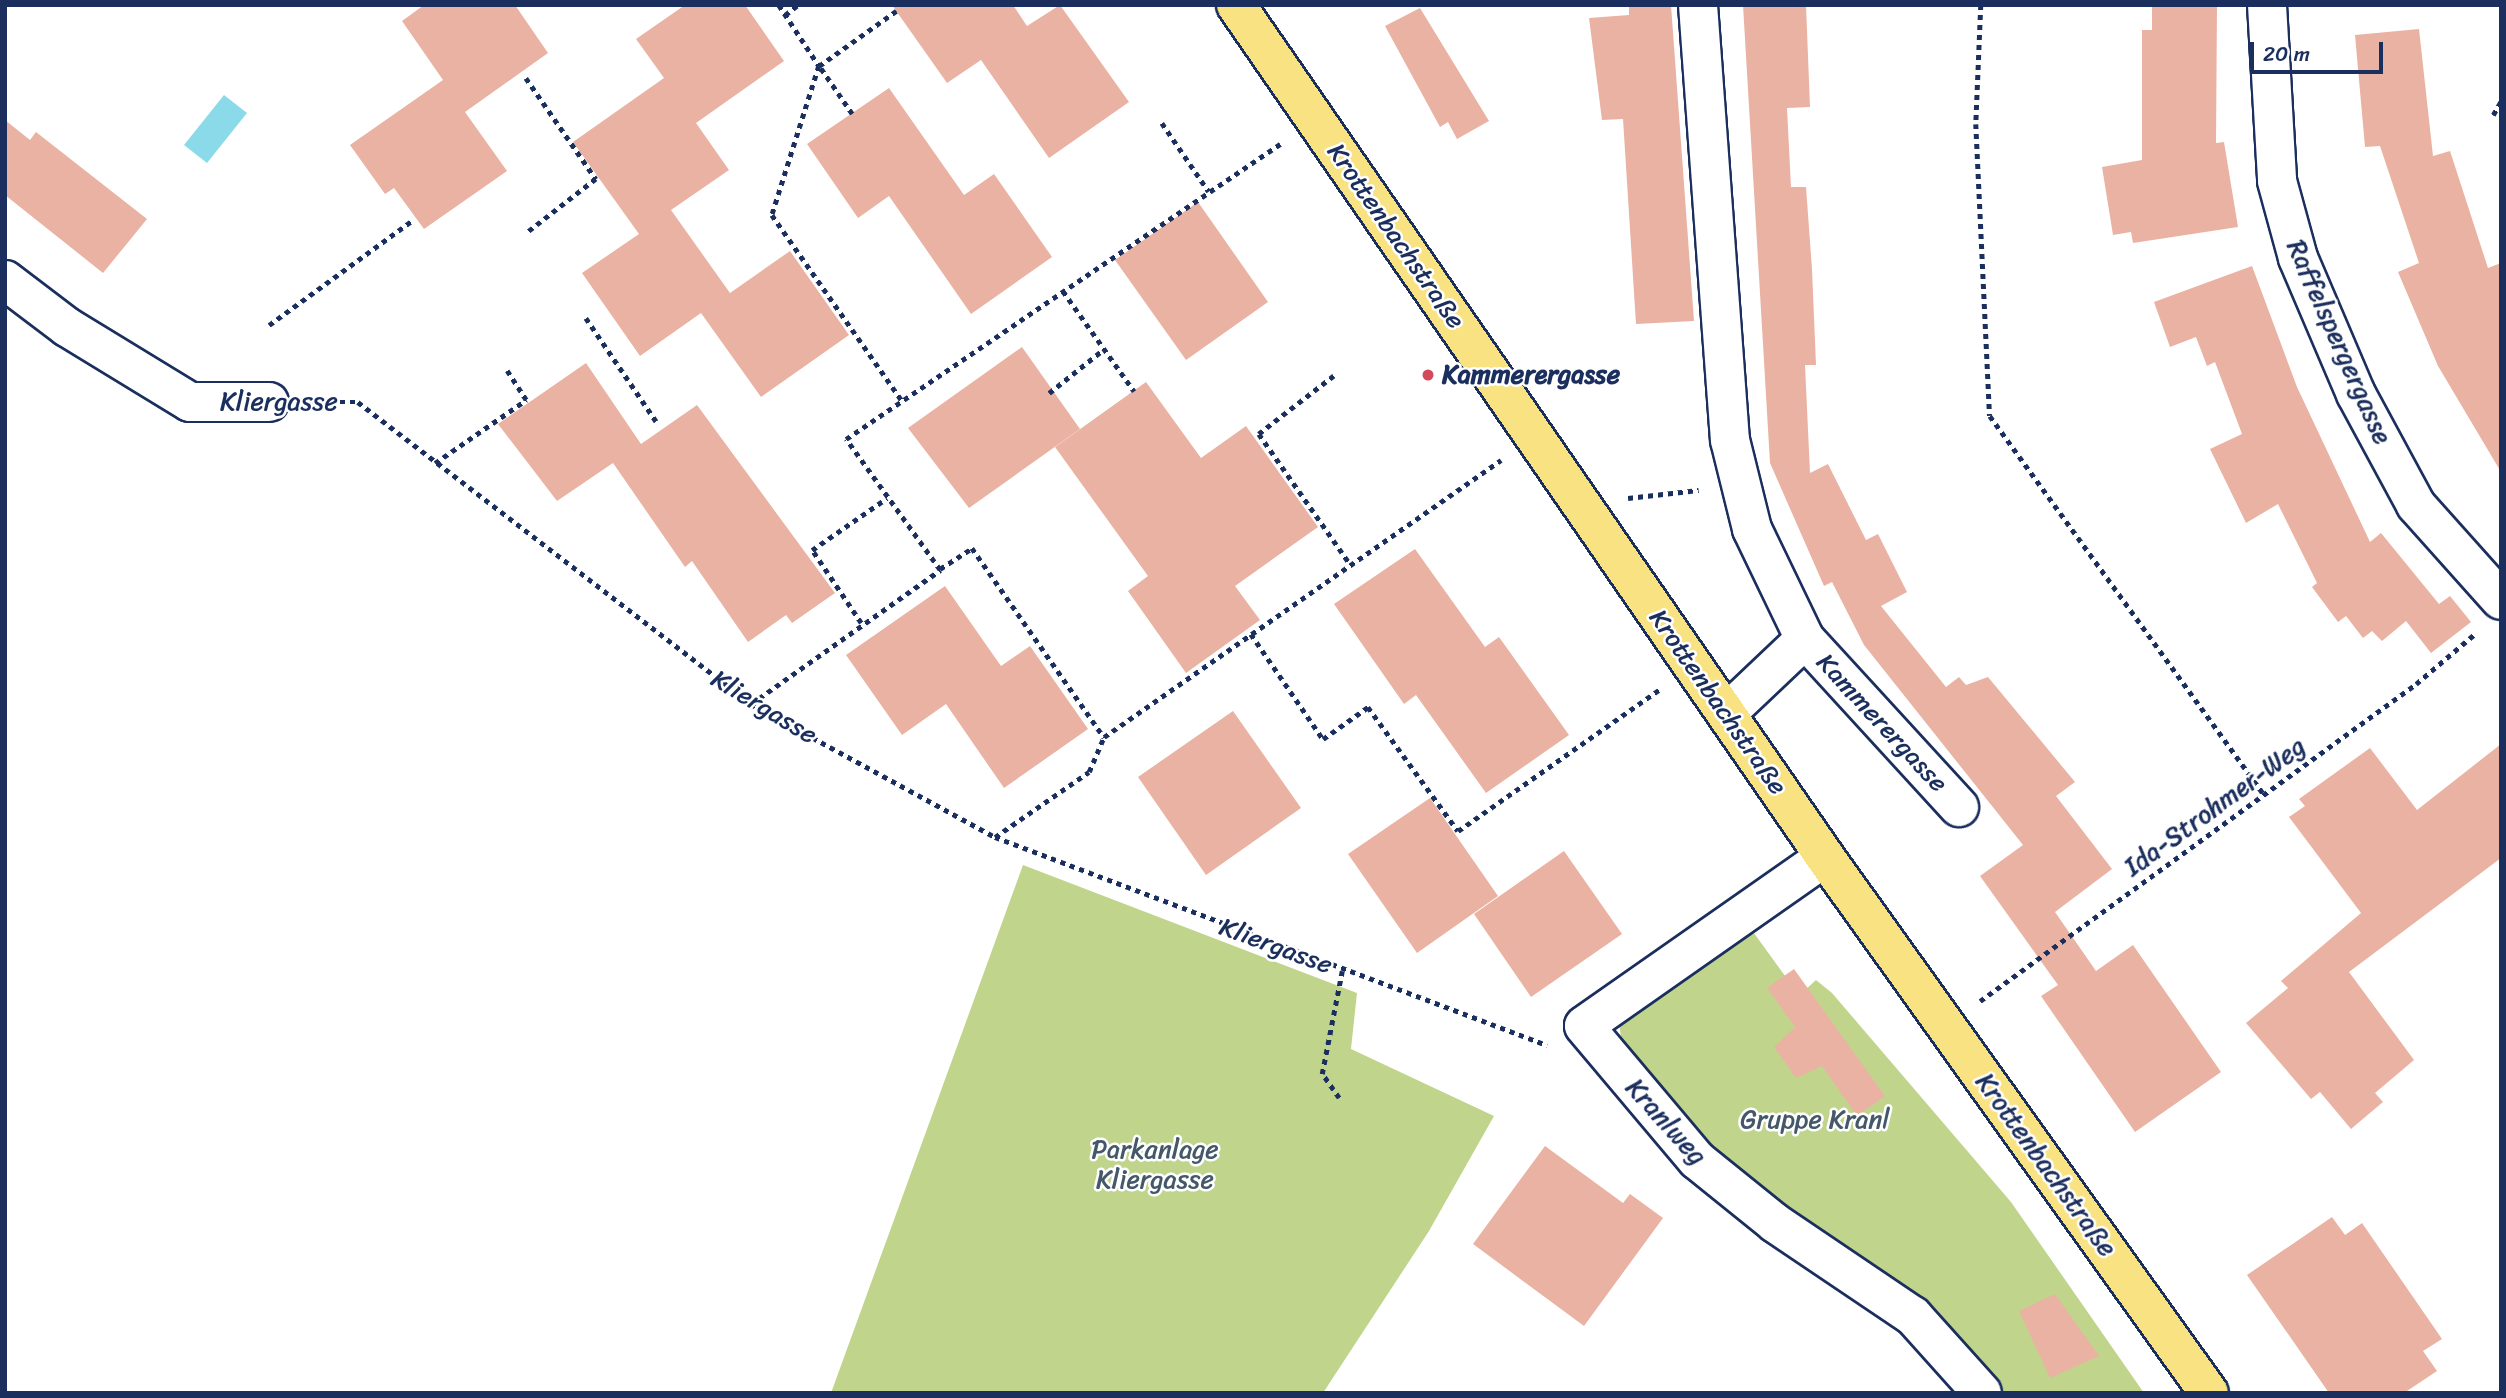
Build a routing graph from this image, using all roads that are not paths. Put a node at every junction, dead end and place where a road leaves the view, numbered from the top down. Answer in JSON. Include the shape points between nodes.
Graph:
{"nodes":[{"id":1,"x":1236,"y":5,"type":"edge"},
{"id":2,"x":1698,"y":5,"type":"edge"},
{"id":3,"x":2267,"y":5,"type":"edge"},
{"id":4,"x":5,"y":280,"type":"edge"},
{"id":5,"x":269,"y":402,"type":"road end"},
{"id":6,"x":2491,"y":614,"type":"edge"},
{"id":7,"x":1805,"y":639,"type":"junction"},
{"id":8,"x":1727,"y":713,"type":"junction"},
{"id":9,"x":1959,"y":807,"type":"dead end"},
{"id":10,"x":1825,"y":857,"type":"junction"},
{"id":11,"x":1982,"y":1393,"type":"edge"},
{"id":12,"x":2209,"y":1393,"type":"edge"}],
"edges":[{"from":1,"to":8,"type":"main road","name":"Krottenbachstraße"},
{"from":2,"to":7,"type":"street","name":"Kammerergasse","via":[[1738,486]]},
{"from":3,"to":6,"type":"street","name":"Raffelspergergasse","via":[[2277,181],[2298,258],[2356,394],[2416,505]]},
{"from":4,"to":5,"type":"street","name":"Kliergasse","via":[[67,327],[190,402]]},
{"from":7,"to":8,"type":"street","name":"Kammerergasse"},
{"from":7,"to":9,"type":"street","name":"Kammerergasse"},
{"from":8,"to":10,"type":"main road","name":"Krottenbachstraße"},
{"from":10,"to":11,"type":"street","name":"Kranlweg","via":[[1584,1026],[1697,1160],[1775,1223],[1913,1316]]},
{"from":10,"to":12,"type":"main road","name":"Krottenbachstraße"}]}
